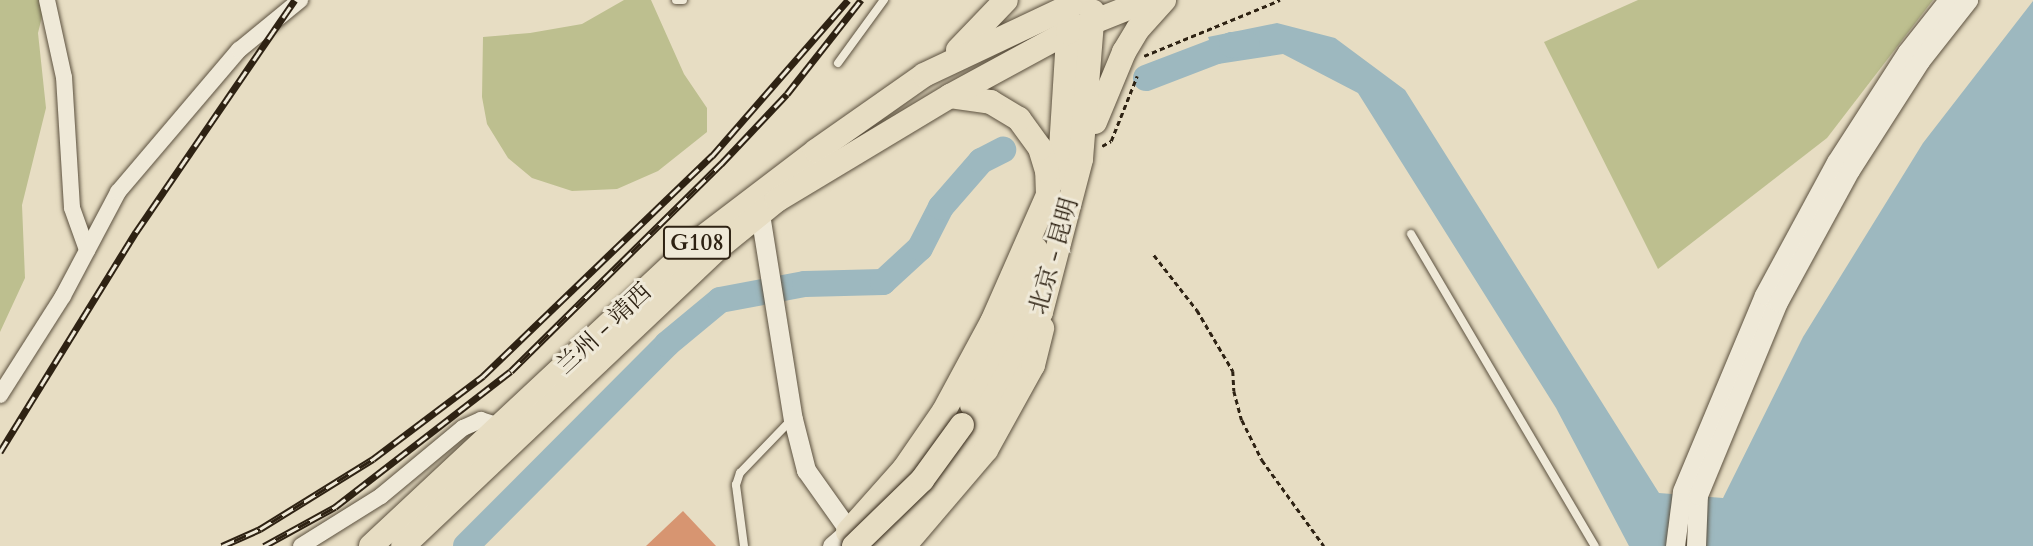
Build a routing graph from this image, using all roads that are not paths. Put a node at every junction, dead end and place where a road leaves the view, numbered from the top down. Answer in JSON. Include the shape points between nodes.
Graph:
{"nodes":[{"id":1,"x":47,"y":0,"type":"edge"},
{"id":2,"x":300,"y":0,"type":"edge"},
{"id":3,"x":676,"y":0,"type":"edge"},
{"id":4,"x":683,"y":0,"type":"edge"},
{"id":5,"x":884,"y":0,"type":"edge"},
{"id":6,"x":1006,"y":0,"type":"edge"},
{"id":7,"x":1149,"y":0,"type":"edge"},
{"id":8,"x":1164,"y":0,"type":"edge"},
{"id":9,"x":1948,"y":0,"type":"edge"},
{"id":10,"x":1968,"y":0,"type":"edge"},
{"id":11,"x":1082,"y":6,"type":"edge"},
{"id":12,"x":1068,"y":32,"type":"junction"},
{"id":13,"x":838,"y":63,"type":"dead end"},
{"id":14,"x":924,"y":75,"type":"junction"},
{"id":15,"x":950,"y":96,"type":"junction"},
{"id":16,"x":1081,"y":159,"type":"junction"},
{"id":17,"x":1048,"y":195,"type":"junction"},
{"id":18,"x":1069,"y":212,"type":"junction"},
{"id":19,"x":760,"y":214,"type":"junction"},
{"id":20,"x":1411,"y":234,"type":"dead end"},
{"id":21,"x":87,"y":250,"type":"junction"},
{"id":22,"x":0,"y":395,"type":"edge"},
{"id":23,"x":793,"y":419,"type":"junction"},
{"id":24,"x":500,"y":426,"type":"junction"},
{"id":25,"x":968,"y":430,"type":"junction"},
{"id":26,"x":1690,"y":493,"type":"junction"},
{"id":27,"x":848,"y":542,"type":"edge"},
{"id":28,"x":301,"y":546,"type":"edge"},
{"id":29,"x":371,"y":546,"type":"edge"},
{"id":30,"x":403,"y":546,"type":"edge"},
{"id":31,"x":744,"y":546,"type":"edge"},
{"id":32,"x":877,"y":546,"type":"edge"},
{"id":33,"x":904,"y":546,"type":"edge"},
{"id":34,"x":1595,"y":546,"type":"edge"},
{"id":35,"x":1675,"y":546,"type":"edge"},
{"id":36,"x":1696,"y":546,"type":"edge"}],
"edges":[{"from":1,"to":21,"type":"street","via":[[64,77],[72,208]]},
{"from":2,"to":21,"type":"street","via":[[239,50],[118,192]]},
{"from":3,"to":4,"type":"lane"},
{"from":5,"to":13,"type":"lane"},
{"from":6,"to":14,"type":"highway","via":[[965,45]]},
{"from":7,"to":11,"type":"highway","number":"G108"},
{"from":8,"to":16,"type":"highway","via":[[1124,52]]},
{"from":9,"to":26,"type":"street","via":[[1907,52],[1836,162],[1770,283],[1714,410]]},
{"from":10,"to":26,"type":"street","via":[[1920,61],[1850,170],[1778,302]]},
{"from":11,"to":12,"type":"highway","name":"北京 - 昆明"},
{"from":11,"to":14,"type":"highway","name":"兰州 - 靖西","number":"G108"},
{"from":11,"to":16,"type":"highway","name":"北京 - 昆明"},
{"from":12,"to":15,"type":"highway","name":"兰州 - 靖西","number":"G108"},
{"from":12,"to":17,"type":"highway","name":"北京 - 昆明","via":[[1061,149]]},
{"from":14,"to":24,"type":"highway","name":"兰州 - 靖西","number":"G108","via":[[698,241]]},
{"from":15,"to":17,"type":"highway","via":[[990,102],[1019,119],[1035,137],[1045,159]]},
{"from":15,"to":19,"type":"highway","name":"兰州 - 靖西","number":"G108"},
{"from":16,"to":18,"type":"highway","name":"北京 - 昆明"},
{"from":17,"to":25,"type":"highway","name":"北京 - 昆明","via":[[1024,303]]},
{"from":17,"to":27,"type":"highway","via":[[992,323],[944,411]]},
{"from":18,"to":25,"type":"highway","name":"北京 - 昆明","via":[[1041,312]]},
{"from":18,"to":33,"type":"highway","via":[[1033,365],[986,450]]},
{"from":19,"to":23,"type":"street"},
{"from":19,"to":30,"type":"highway","name":"兰州 - 靖西","number":"G108","via":[[719,247]]},
{"from":20,"to":34,"type":"lane"},
{"from":21,"to":22,"type":"street"},
{"from":23,"to":27,"type":"street","via":[[806,470]]},
{"from":23,"to":31,"type":"lane","via":[[740,473],[736,485]]},
{"from":24,"to":28,"type":"street","via":[[481,420],[463,428],[381,496]]},
{"from":24,"to":29,"type":"highway","name":"兰州 - 靖西","number":"G108"},
{"from":25,"to":27,"type":"highway","name":"北京 - 昆明","bridge":true,"via":[[922,480]]},
{"from":25,"to":32,"type":"highway","name":"北京 - 昆明","via":[[936,487]]},
{"from":26,"to":35,"type":"street"},
{"from":26,"to":36,"type":"street"}]}
